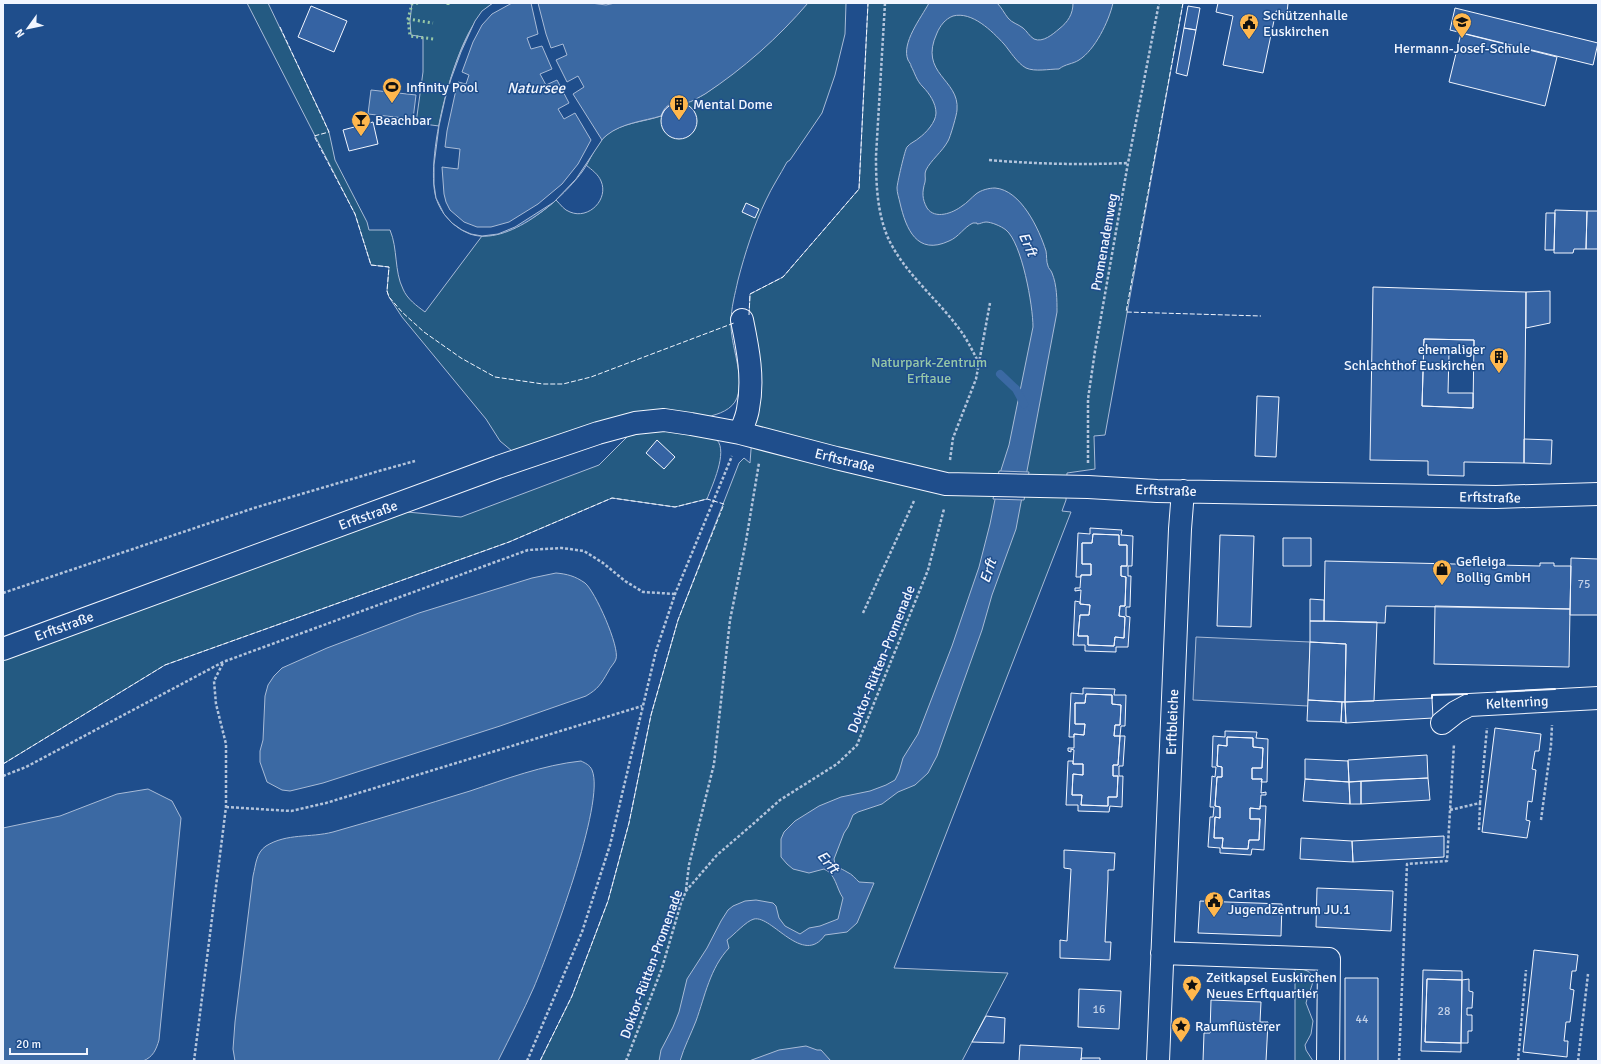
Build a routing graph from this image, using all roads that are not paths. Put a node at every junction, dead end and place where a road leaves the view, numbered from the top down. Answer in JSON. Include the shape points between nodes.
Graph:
{"nodes":[{"id":1,"x":742,"y":320,"type":"dead end"},
{"id":2,"x":740,"y":433,"type":"junction"},
{"id":3,"x":1183,"y":491,"type":"junction"},
{"id":4,"x":1598,"y":494,"type":"edge"},
{"id":5,"x":3,"y":649,"type":"edge"},
{"id":6,"x":1598,"y":698,"type":"edge"},
{"id":7,"x":1449,"y":717,"type":"road end"},
{"id":8,"x":1162,"y":953,"type":"junction"},
{"id":9,"x":1158,"y":1061,"type":"edge"},
{"id":10,"x":1328,"y":1061,"type":"edge"}],
"edges":[{"from":1,"to":2,"type":"street","via":[[750,356],[751,382],[748,410]]},
{"from":2,"to":3,"type":"street","name":"Erftstraße","via":[[953,484]]},
{"from":2,"to":5,"type":"street","name":"Erftstraße","via":[[664,420],[635,423],[598,433],[490,470]]},
{"from":3,"to":4,"type":"street","name":"Erftstraße","via":[[1496,497]]},
{"from":3,"to":8,"type":"street","name":"Erftbleiche"},
{"from":6,"to":7,"type":"street","name":"Keltenring","via":[[1469,705]]},
{"from":8,"to":9,"type":"street","name":"Erftbleiche"},
{"from":8,"to":10,"type":"street","via":[[1329,959]]}]}
